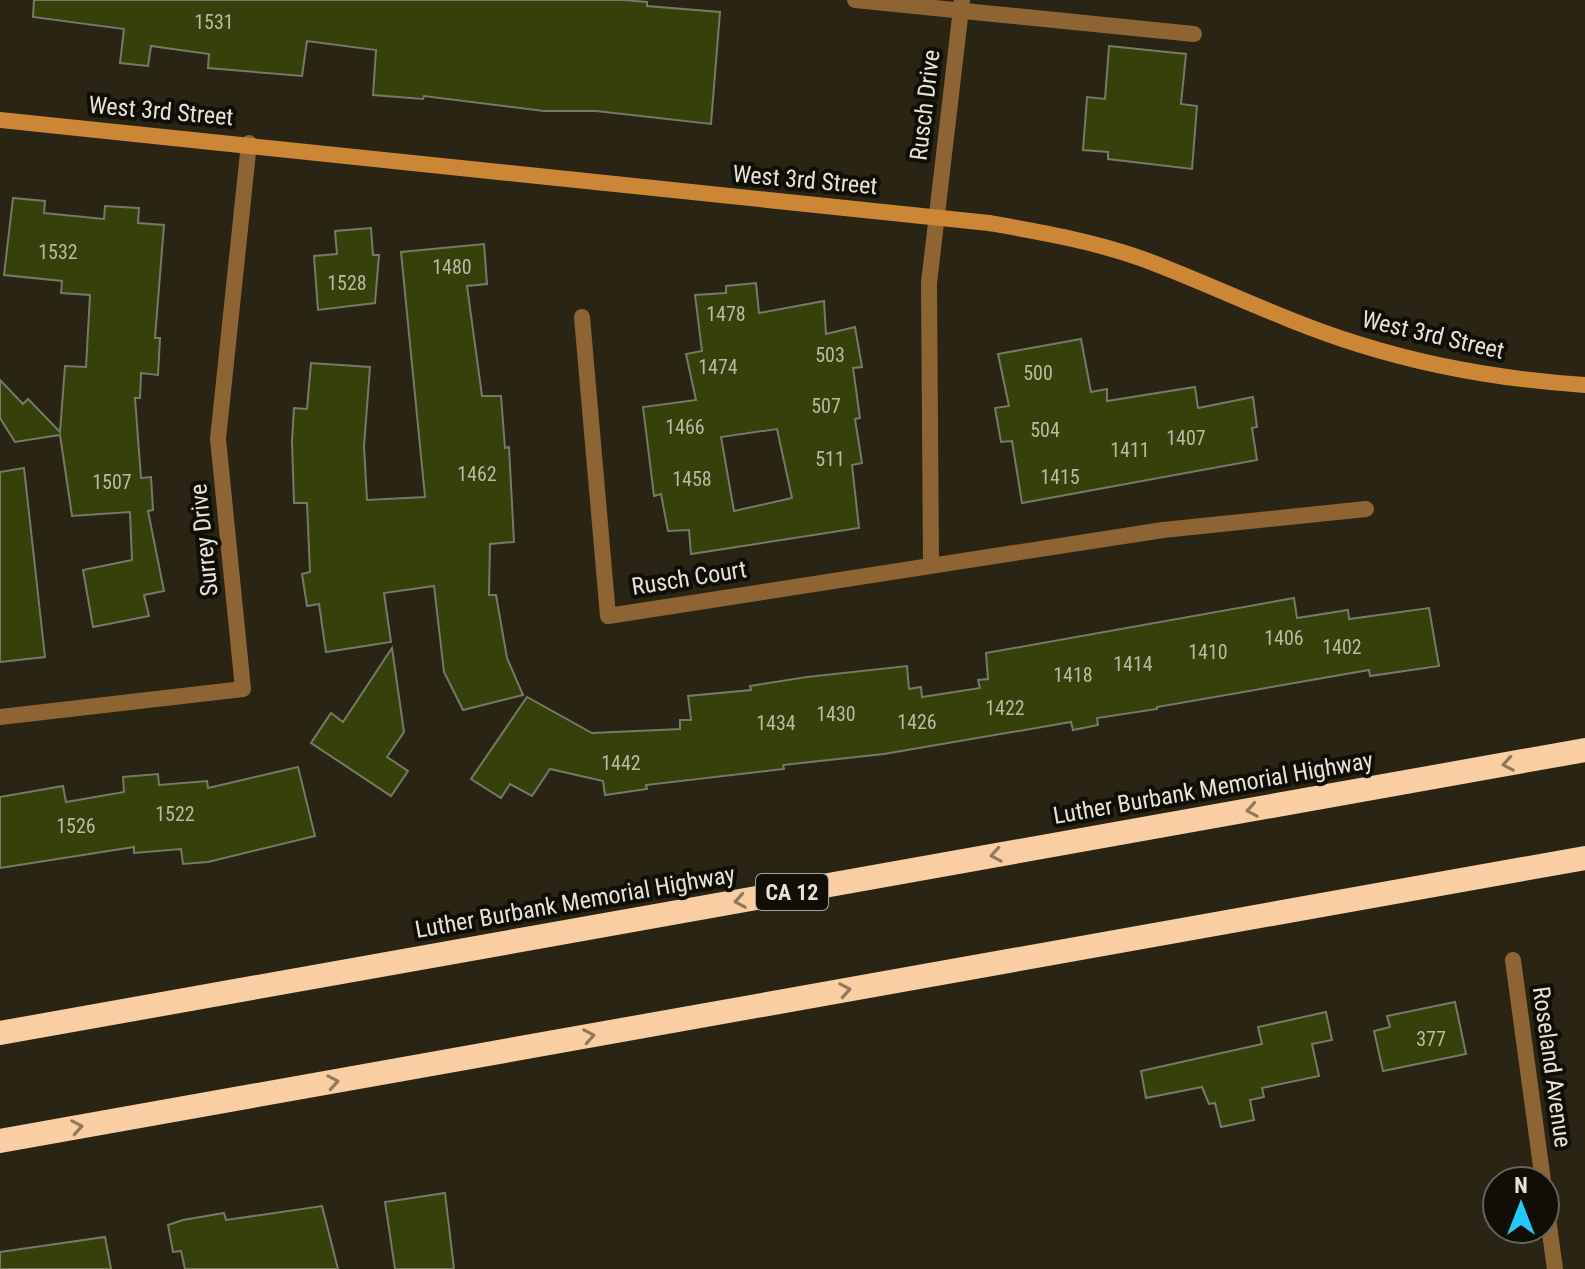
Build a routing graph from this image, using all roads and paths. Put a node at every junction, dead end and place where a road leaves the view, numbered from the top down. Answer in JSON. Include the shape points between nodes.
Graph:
{"nodes":[{"id":1,"x":855,"y":0,"type":"edge"},
{"id":2,"x":961,"y":5,"type":"edge"},
{"id":3,"x":1194,"y":34,"type":"dead end"},
{"id":4,"x":0,"y":120,"type":"edge"},
{"id":5,"x":249,"y":143,"type":"junction"},
{"id":6,"x":935,"y":215,"type":"junction"},
{"id":7,"x":582,"y":317,"type":"dead end"},
{"id":8,"x":1585,"y":385,"type":"edge"},
{"id":9,"x":1366,"y":509,"type":"dead end"},
{"id":10,"x":931,"y":563,"type":"junction"},
{"id":11,"x":0,"y":717,"type":"edge"},
{"id":12,"x":1585,"y":750,"type":"edge"},
{"id":13,"x":1585,"y":858,"type":"edge"},
{"id":14,"x":1513,"y":960,"type":"dead end"},
{"id":15,"x":0,"y":1033,"type":"edge"},
{"id":16,"x":0,"y":1141,"type":"edge"},
{"id":17,"x":1541,"y":1165,"type":"edge"},
{"id":18,"x":1552,"y":1245,"type":"edge"},
{"id":19,"x":1555,"y":1269,"type":"edge"}],
"edges":[{"from":1,"to":2,"type":"street"},
{"from":2,"to":3,"type":"street"},
{"from":2,"to":6,"type":"street","name":"Rusch Drive"},
{"from":4,"to":5,"type":"main road","name":"West 3rd Street"},
{"from":5,"to":6,"type":"main road","name":"West 3rd Street"},
{"from":5,"to":11,"type":"street","name":"Surrey Drive","via":[[218,439],[243,689]]},
{"from":6,"to":8,"type":"main road","name":"West 3rd Street","via":[[1030,230],[1128,254],[1317,330],[1403,357],[1498,376]]},
{"from":6,"to":10,"type":"street","via":[[929,283]]},
{"from":7,"to":10,"type":"street","name":"Rusch Court","via":[[608,616]]},
{"from":9,"to":10,"type":"street","name":"Rusch Court","via":[[1163,530]]},
{"from":12,"to":15,"type":"highway","name":"Luther Burbank Memorial Highway","number":"CA 12","one_way":true},
{"from":16,"to":13,"type":"highway","one_way":true},
{"from":14,"to":17,"type":"street","name":"Roseland Avenue"},
{"from":18,"to":19,"type":"street"}]}
